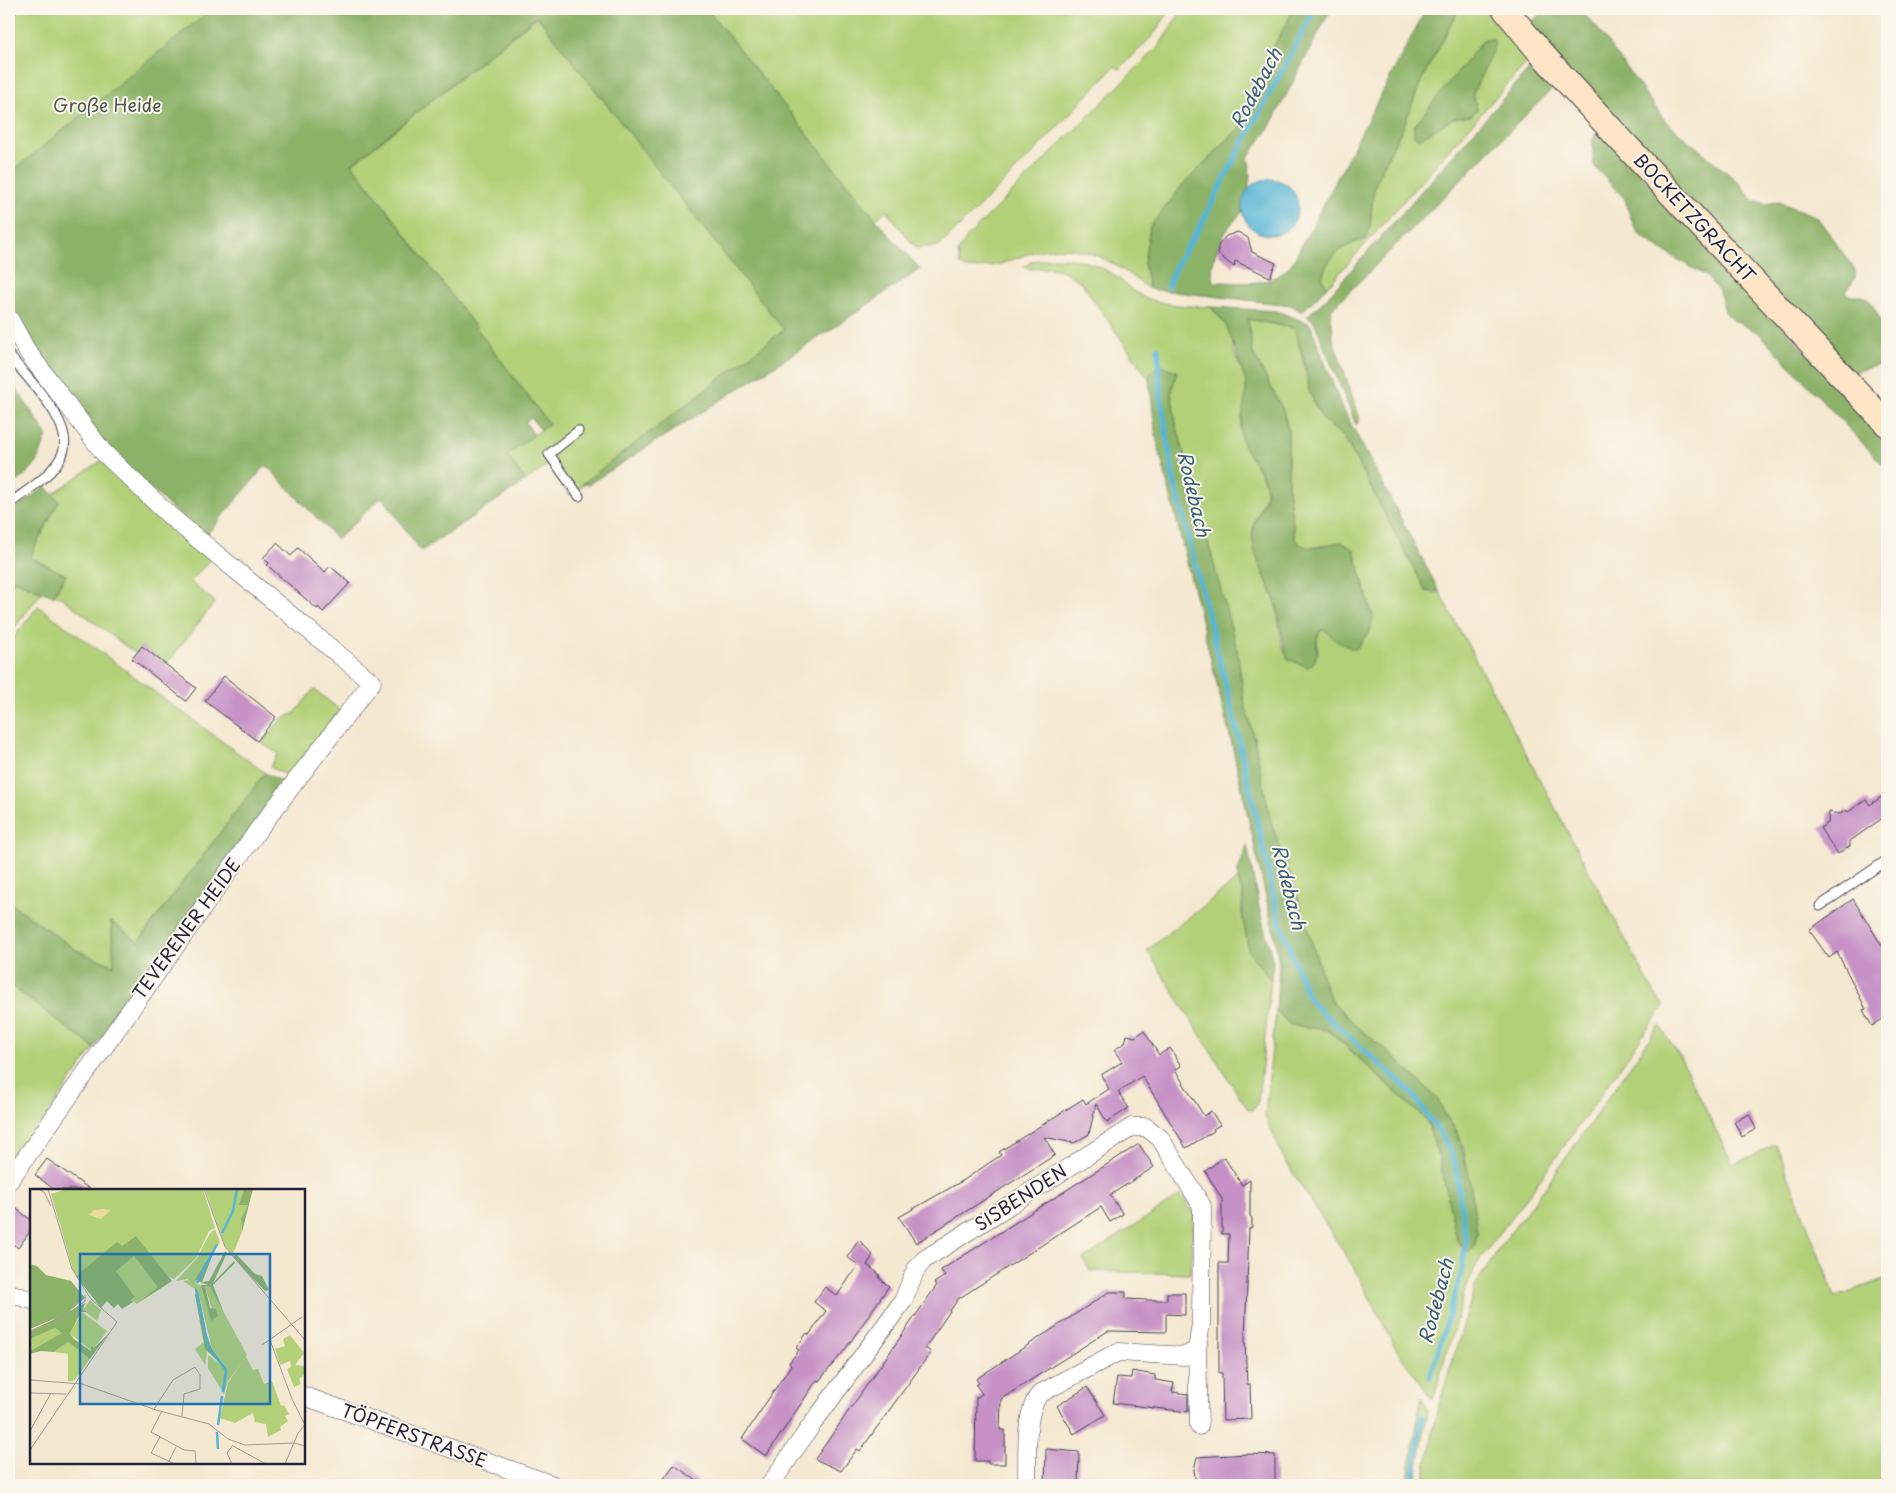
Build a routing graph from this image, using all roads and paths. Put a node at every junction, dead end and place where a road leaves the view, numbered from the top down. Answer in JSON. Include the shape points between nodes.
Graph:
{"nodes":[{"id":1,"x":1504,"y":9,"type":"edge"},
{"id":2,"x":9,"y":318,"type":"edge"},
{"id":3,"x":9,"y":355,"type":"edge"},
{"id":4,"x":1887,"y":424,"type":"edge"},
{"id":5,"x":578,"y":432,"type":"dead end"},
{"id":6,"x":579,"y":496,"type":"dead end"},
{"id":7,"x":9,"y":504,"type":"edge"},
{"id":8,"x":1887,"y":860,"type":"edge"},
{"id":9,"x":1820,"y":906,"type":"dead end"},
{"id":10,"x":9,"y":1181,"type":"edge"},
{"id":11,"x":9,"y":1293,"type":"edge"},
{"id":12,"x":30,"y":1300,"type":"edge"},
{"id":13,"x":1197,"y":1350,"type":"junction"},
{"id":14,"x":305,"y":1396,"type":"edge"},
{"id":15,"x":1199,"y":1426,"type":"dead end"},
{"id":16,"x":553,"y":1485,"type":"edge"},
{"id":17,"x":770,"y":1485,"type":"edge"},
{"id":18,"x":1027,"y":1485,"type":"edge"}],
"edges":[{"from":1,"to":4,"type":"street","name":"BOCKETZGRACHT","via":[[1606,124]]},
{"from":2,"to":10,"type":"street","name":"TEVERENER HEIDE","via":[[32,358],[103,452],[170,516],[372,682],[258,830]]},
{"from":3,"to":7,"type":"lane","via":[[56,414],[65,437],[62,454],[51,469]]},
{"from":5,"to":6,"type":"lane","via":[[549,454]]},
{"from":8,"to":9,"type":"lane"},
{"from":11,"to":12,"type":"street"},
{"from":13,"to":15,"type":"street","name":"SISBENDEN"},
{"from":13,"to":17,"type":"street","name":"SISBENDEN","via":[[1201,1323],[1202,1206],[1160,1138],[1146,1127],[1132,1127],[925,1260],[916,1269],[903,1301]]},
{"from":13,"to":18,"type":"street","via":[[1185,1356],[1118,1352],[1041,1393],[1035,1400],[1029,1422]]},
{"from":14,"to":16,"type":"street","name":"TÖPFERSTRASSE"}]}
